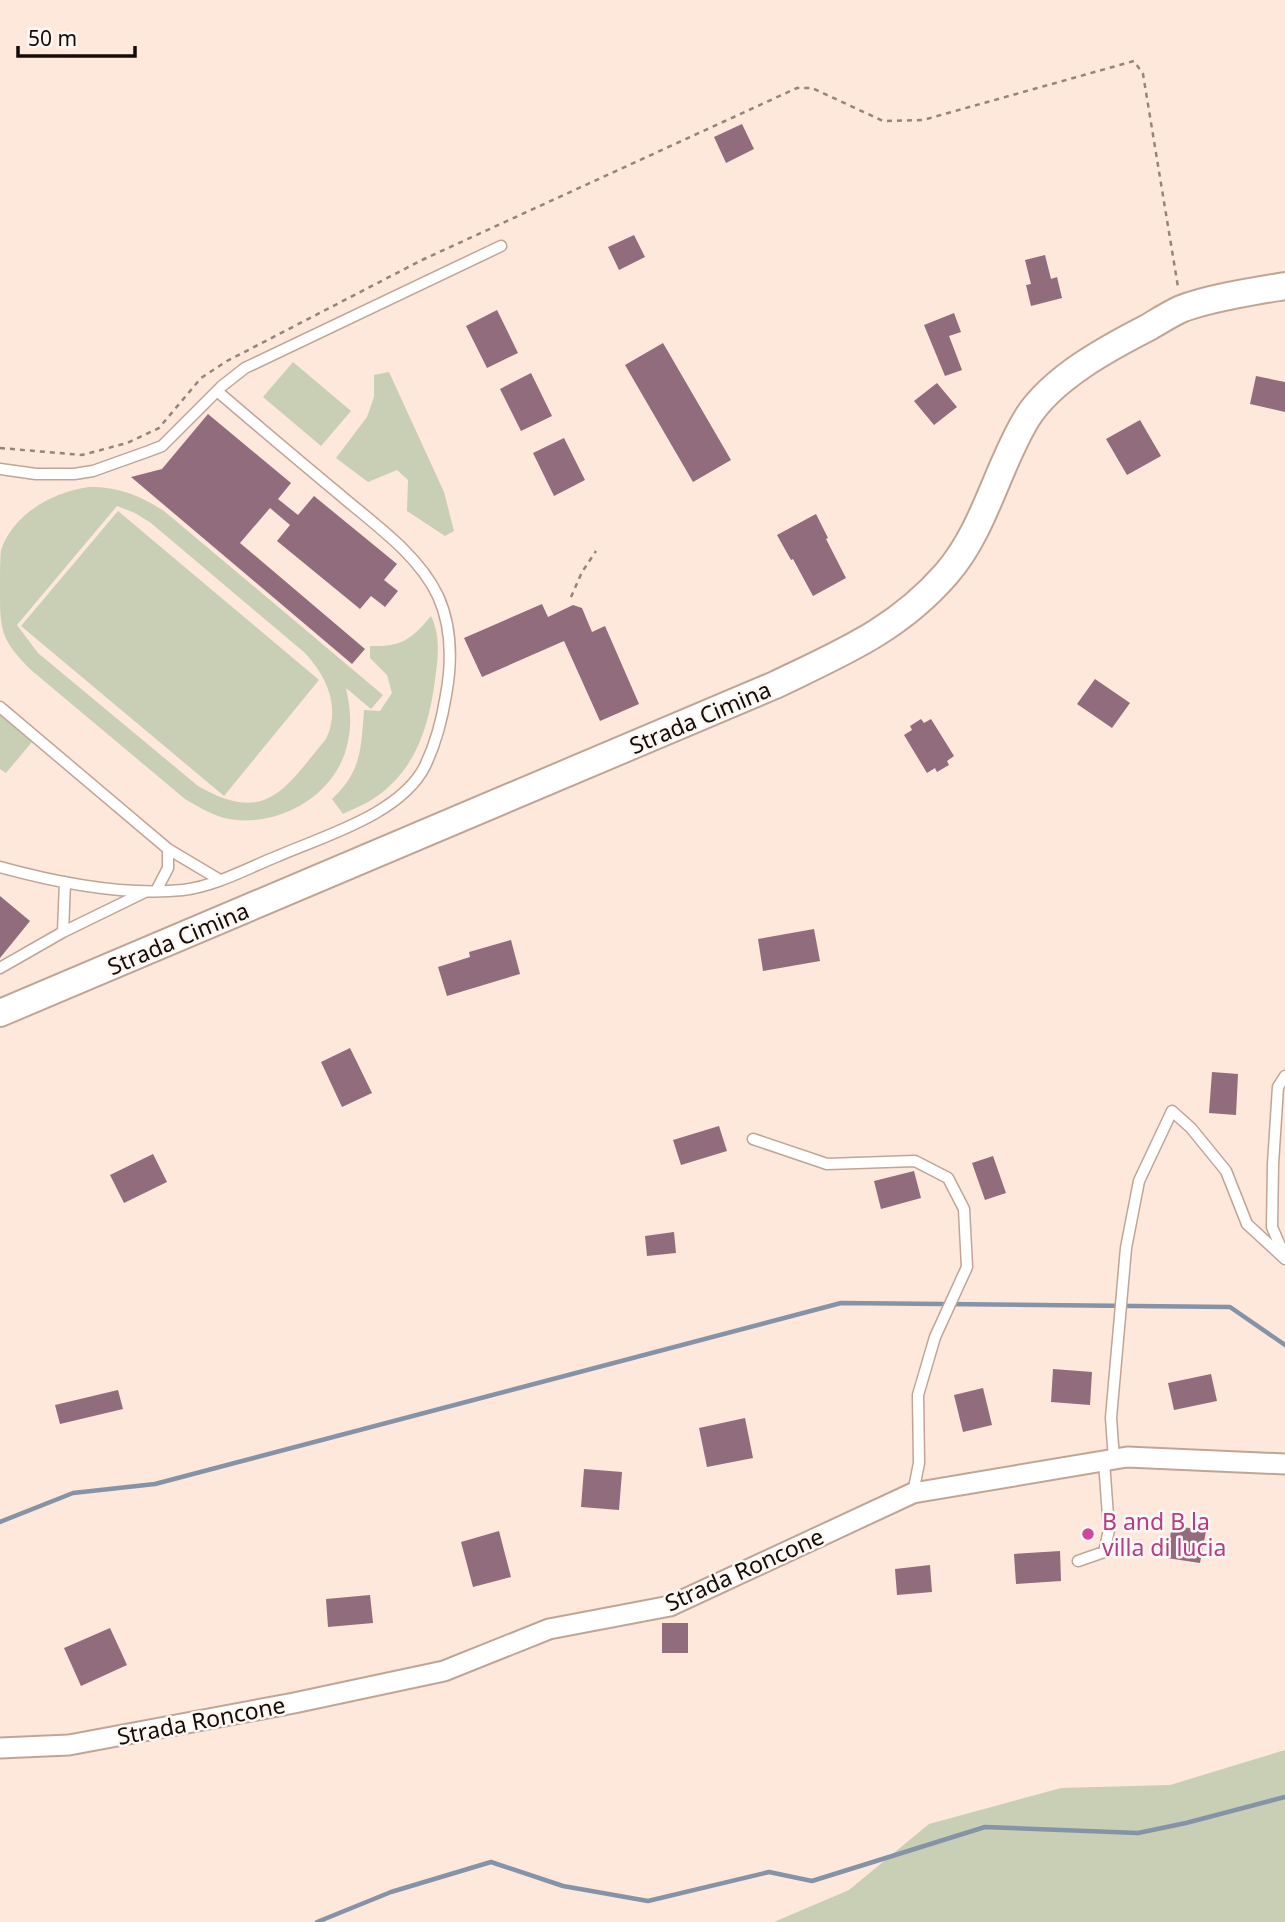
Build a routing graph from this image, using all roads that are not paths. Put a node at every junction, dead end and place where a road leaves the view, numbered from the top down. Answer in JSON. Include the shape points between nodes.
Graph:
{"nodes":[{"id":1,"x":501,"y":246,"type":"dead end"},
{"id":2,"x":1285,"y":286,"type":"edge"},
{"id":3,"x":217,"y":391,"type":"junction"},
{"id":4,"x":0,"y":469,"type":"edge"},
{"id":5,"x":0,"y":707,"type":"edge"},
{"id":6,"x":168,"y":849,"type":"junction"},
{"id":7,"x":0,"y":867,"type":"edge"},
{"id":8,"x":220,"y":880,"type":"junction"},
{"id":9,"x":65,"y":882,"type":"junction"},
{"id":10,"x":151,"y":892,"type":"junction"},
{"id":11,"x":63,"y":932,"type":"junction"},
{"id":12,"x":0,"y":968,"type":"edge"},
{"id":13,"x":0,"y":1013,"type":"edge"},
{"id":14,"x":1285,"y":1076,"type":"edge"},
{"id":15,"x":753,"y":1139,"type":"dead end"},
{"id":16,"x":1285,"y":1258,"type":"edge"},
{"id":17,"x":1109,"y":1460,"type":"junction"},
{"id":18,"x":1285,"y":1464,"type":"edge"},
{"id":19,"x":913,"y":1493,"type":"junction"},
{"id":20,"x":1078,"y":1561,"type":"dead end"},
{"id":21,"x":0,"y":1748,"type":"edge"}],
"edges":[{"from":1,"to":3,"type":"lane","via":[[245,368]]},
{"from":2,"to":13,"type":"main road","name":"Strada Cimina","via":[[1182,309],[1094,359],[1052,389],[1028,416],[949,571],[905,615],[877,634],[775,685]]},
{"from":3,"to":4,"type":"lane","via":[[162,446],[127,460],[74,474]]},
{"from":3,"to":8,"type":"lane","via":[[419,566],[438,597],[451,640],[440,730],[413,782],[363,820]]},
{"from":5,"to":6,"type":"lane"},
{"from":6,"to":8,"type":"lane"},
{"from":6,"to":10,"type":"lane","via":[[168,868]]},
{"from":7,"to":9,"type":"lane"},
{"from":8,"to":10,"type":"lane"},
{"from":9,"to":10,"type":"lane"},
{"from":9,"to":11,"type":"lane"},
{"from":10,"to":11,"type":"lane"},
{"from":11,"to":12,"type":"lane"},
{"from":14,"to":16,"type":"lane","via":[[1278,1087],[1272,1227]]},
{"from":15,"to":19,"type":"lane","via":[[827,1164],[915,1161],[948,1178],[964,1209],[967,1267],[935,1338],[918,1395],[919,1463]]},
{"from":16,"to":17,"type":"lane","via":[[1247,1224],[1226,1171],[1172,1111],[1139,1181],[1126,1248]]},
{"from":17,"to":18,"type":"street","name":"Strada Roncone"},
{"from":17,"to":19,"type":"street","name":"Strada Roncone"},
{"from":17,"to":20,"type":"lane","via":[[1109,1530],[1104,1552]]},
{"from":19,"to":21,"type":"street","name":"Strada Roncone","via":[[670,1606],[549,1629],[444,1671],[69,1745]]}]}
